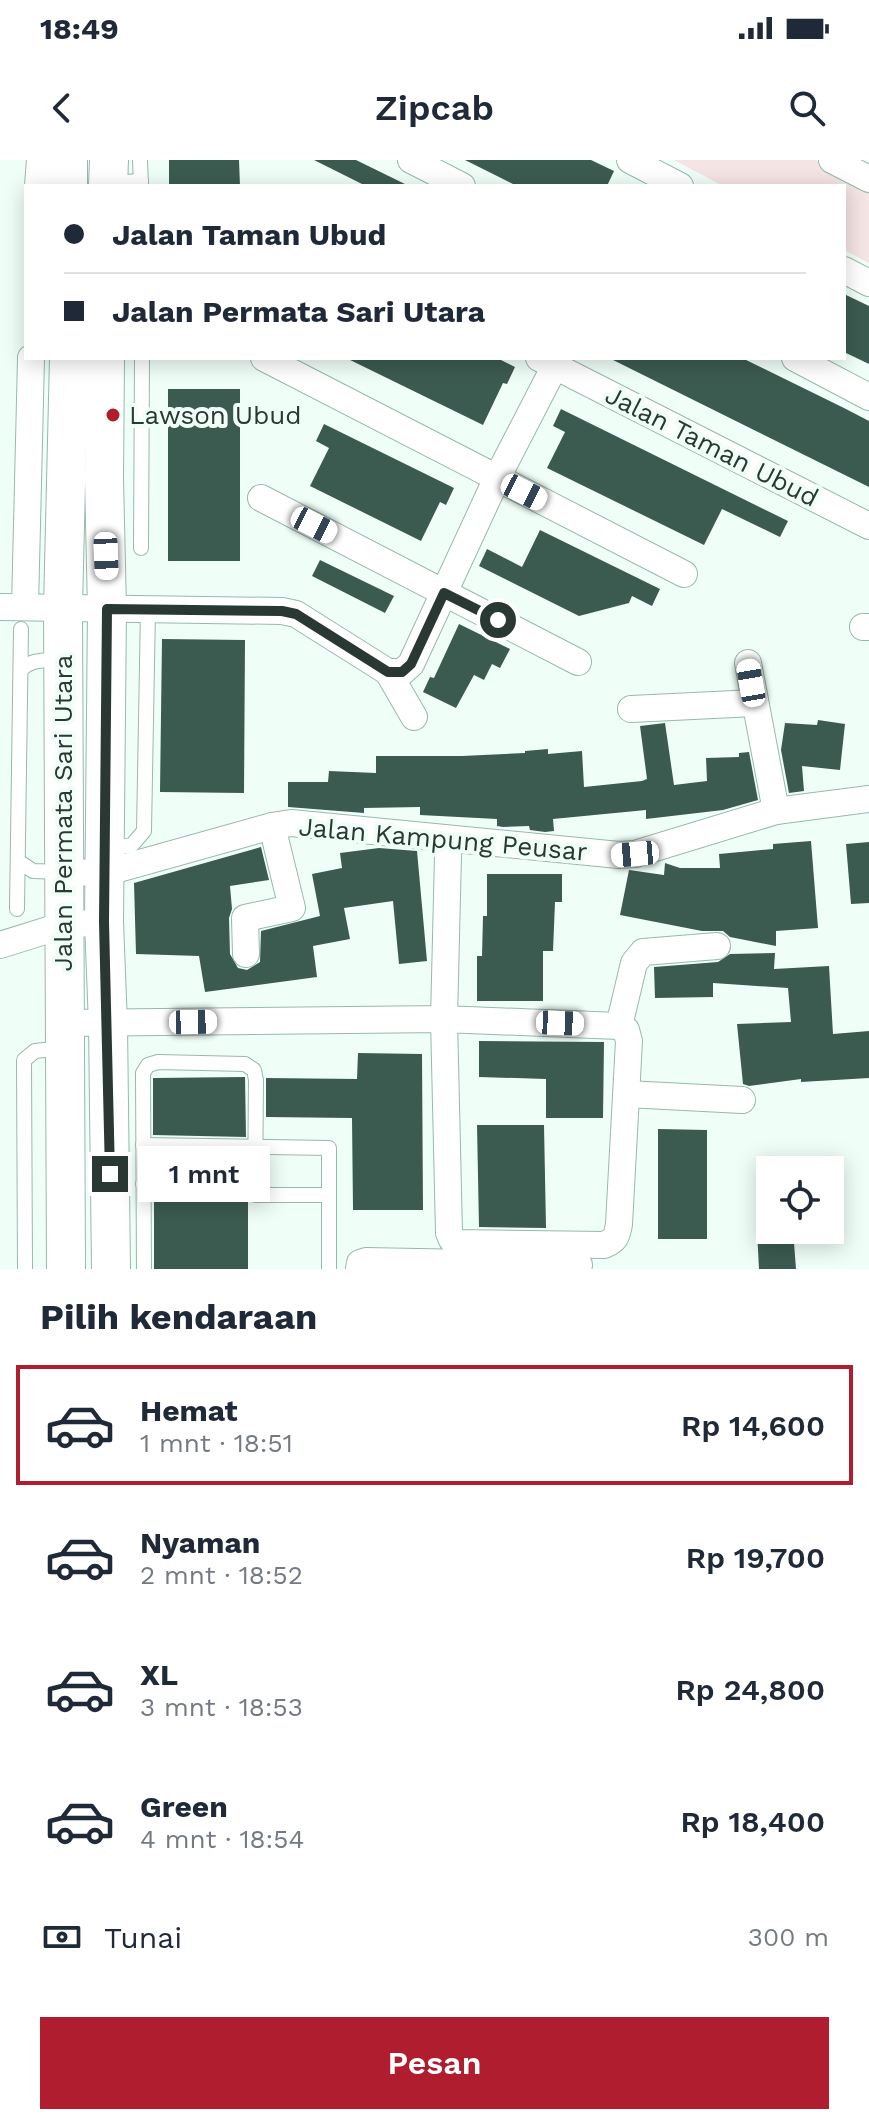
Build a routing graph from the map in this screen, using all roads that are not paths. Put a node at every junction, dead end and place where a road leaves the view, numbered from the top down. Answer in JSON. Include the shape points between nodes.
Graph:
{"nodes":[{"id":1,"x":40,"y":160,"type":"edge"},
{"id":2,"x":68,"y":160,"type":"edge"},
{"id":3,"x":140,"y":160,"type":"edge"},
{"id":4,"x":411,"y":160,"type":"edge"},
{"id":5,"x":630,"y":160,"type":"edge"},
{"id":6,"x":832,"y":160,"type":"edge"},
{"id":7,"x":121,"y":179,"type":"edge"},
{"id":8,"x":869,"y":179,"type":"edge"},
{"id":9,"x":663,"y":182,"type":"edge"},
{"id":10,"x":38,"y":184,"type":"edge"},
{"id":11,"x":68,"y":184,"type":"edge"},
{"id":12,"x":458,"y":184,"type":"edge"},
{"id":13,"x":846,"y":271,"type":"edge"},
{"id":14,"x":869,"y":283,"type":"edge"},
{"id":15,"x":31,"y":360,"type":"edge"},
{"id":16,"x":69,"y":360,"type":"edge"},
{"id":17,"x":140,"y":360,"type":"edge"},
{"id":18,"x":268,"y":360,"type":"edge"},
{"id":19,"x":799,"y":360,"type":"edge"},
{"id":20,"x":551,"y":361,"type":"edge"},
{"id":21,"x":119,"y":383,"type":"edge"},
{"id":22,"x":869,"y":397,"type":"edge"},
{"id":23,"x":497,"y":478,"type":"junction"},
{"id":24,"x":122,"y":479,"type":"junction"},
{"id":25,"x":261,"y":498,"type":"dead end"},
{"id":26,"x":869,"y":526,"type":"edge"},
{"id":27,"x":141,"y":548,"type":"dead end"},
{"id":28,"x":684,"y":574,"type":"dead end"},
{"id":29,"x":444,"y":593,"type":"junction"},
{"id":30,"x":63,"y":608,"type":"junction"},
{"id":31,"x":107,"y":609,"type":"junction"},
{"id":32,"x":148,"y":609,"type":"junction"},
{"id":33,"x":15,"y":614,"type":"edge"},
{"id":34,"x":64,"y":659,"type":"junction"},
{"id":35,"x":578,"y":662,"type":"dead end"},
{"id":36,"x":748,"y":663,"type":"dead end"},
{"id":37,"x":21,"y":670,"type":"junction"},
{"id":38,"x":388,"y":672,"type":"junction"},
{"id":39,"x":755,"y":703,"type":"junction"},
{"id":40,"x":631,"y":709,"type":"dead end"},
{"id":41,"x":414,"y":717,"type":"dead end"},
{"id":42,"x":869,"y":799,"type":"edge"},
{"id":43,"x":776,"y":811,"type":"junction"},
{"id":44,"x":272,"y":826,"type":"junction"},
{"id":45,"x":448,"y":855,"type":"dead end"},
{"id":46,"x":18,"y":861,"type":"junction"},
{"id":47,"x":104,"y":861,"type":"junction"},
{"id":48,"x":64,"y":872,"type":"junction"},
{"id":49,"x":17,"y":909,"type":"dead end"},
{"id":50,"x":104,"y":922,"type":"junction"},
{"id":51,"x":64,"y":925,"type":"junction"},
{"id":52,"x":0,"y":945,"type":"edge"},
{"id":53,"x":717,"y":946,"type":"dead end"},
{"id":54,"x":246,"y":954,"type":"dead end"},
{"id":55,"x":444,"y":1019,"type":"junction"},
{"id":56,"x":108,"y":1024,"type":"junction"},
{"id":57,"x":619,"y":1026,"type":"junction"},
{"id":58,"x":64,"y":1035,"type":"junction"},
{"id":59,"x":627,"y":1094,"type":"junction"},
{"id":60,"x":742,"y":1100,"type":"dead end"},
{"id":61,"x":143,"y":1145,"type":"junction"},
{"id":62,"x":255,"y":1149,"type":"junction"},
{"id":63,"x":143,"y":1184,"type":"junction"},
{"id":64,"x":255,"y":1186,"type":"junction"},
{"id":65,"x":329,"y":1195,"type":"junction"},
{"id":66,"x":124,"y":1241,"type":"edge"},
{"id":67,"x":579,"y":1265,"type":"dead end"},
{"id":68,"x":25,"y":1269,"type":"edge"},
{"id":69,"x":66,"y":1269,"type":"edge"},
{"id":70,"x":144,"y":1269,"type":"edge"},
{"id":71,"x":329,"y":1269,"type":"edge"},
{"id":72,"x":359,"y":1269,"type":"edge"}],
"edges":[{"from":1,"to":10,"type":"street"},
{"from":2,"to":11,"type":"street"},
{"from":3,"to":7,"type":"lane"},
{"from":4,"to":12,"type":"street"},
{"from":5,"to":9,"type":"street"},
{"from":6,"to":8,"type":"street"},
{"from":13,"to":14,"type":"street"},
{"from":15,"to":33,"type":"street"},
{"from":16,"to":30,"type":"street","name":"Jalan Permata Sari Utara"},
{"from":17,"to":21,"type":"lane"},
{"from":18,"to":23,"type":"street"},
{"from":19,"to":22,"type":"street"},
{"from":20,"to":23,"type":"street","name":"Jalan Taman Ubud"},
{"from":20,"to":26,"type":"street","name":"Jalan Taman Ubud"},
{"from":21,"to":24,"type":"street","name":"Jalan Permata Sari Utara"},
{"from":23,"to":28,"type":"street"},
{"from":23,"to":29,"type":"street","name":"Jalan Taman Ubud"},
{"from":24,"to":27,"type":"lane"},
{"from":24,"to":31,"type":"street","name":"Jalan Permata Sari Utara"},
{"from":25,"to":29,"type":"street"},
{"from":29,"to":35,"type":"street"},
{"from":29,"to":38,"type":"street","name":"Jalan Taman Ubud","via":[[411,664],[402,672]]},
{"from":30,"to":31,"type":"street"},
{"from":30,"to":33,"type":"street"},
{"from":30,"to":34,"type":"street","name":"Jalan Permata Sari Utara"},
{"from":31,"to":32,"type":"street"},
{"from":31,"to":47,"type":"street","name":"Jalan Permata Sari Utara"},
{"from":32,"to":38,"type":"street","via":[[296,614]]},
{"from":32,"to":47,"type":"lane","via":[[144,831]]},
{"from":33,"to":37,"type":"lane"},
{"from":34,"to":37,"type":"lane","via":[[26,664]]},
{"from":34,"to":48,"type":"street","name":"Jalan Permata Sari Utara"},
{"from":36,"to":39,"type":"street"},
{"from":37,"to":46,"type":"lane"},
{"from":38,"to":41,"type":"street"},
{"from":39,"to":40,"type":"street"},
{"from":39,"to":43,"type":"street"},
{"from":42,"to":43,"type":"street","name":"Jalan Kampung Peusar"},
{"from":43,"to":44,"type":"street","name":"Jalan Kampung Peusar","via":[[619,855],[307,823]]},
{"from":44,"to":47,"type":"street","name":"Jalan Kampung Peusar"},
{"from":44,"to":54,"type":"street","via":[[292,908],[245,918]]},
{"from":45,"to":55,"type":"street"},
{"from":46,"to":48,"type":"lane","via":[[33,871]]},
{"from":46,"to":49,"type":"lane"},
{"from":47,"to":48,"type":"street","name":"Jalan Kampung Peusar"},
{"from":47,"to":50,"type":"street","name":"Jalan Permata Sari Utara"},
{"from":48,"to":51,"type":"street","name":"Jalan Permata Sari Utara"},
{"from":50,"to":51,"type":"street"},
{"from":50,"to":56,"type":"street","name":"Jalan Permata Sari Utara"},
{"from":51,"to":52,"type":"street"},
{"from":51,"to":58,"type":"street","name":"Jalan Permata Sari Utara"},
{"from":53,"to":57,"type":"street","via":[[643,952],[634,963]]},
{"from":55,"to":56,"type":"street"},
{"from":55,"to":57,"type":"street"},
{"from":55,"to":59,"type":"street","via":[[449,1233],[458,1243],[612,1242],[619,1224]]},
{"from":56,"to":58,"type":"street"},
{"from":56,"to":66,"type":"street","name":"Jalan Permata Sari Utara"},
{"from":57,"to":59,"type":"street","via":[[629,1041]]},
{"from":58,"to":68,"type":"lane","via":[[24,1060]]},
{"from":58,"to":69,"type":"street","name":"Jalan Permata Sari Utara"},
{"from":59,"to":60,"type":"street"},
{"from":61,"to":62,"type":"lane"},
{"from":61,"to":62,"type":"lane","via":[[143,1073],[148,1065],[245,1064],[254,1070],[256,1080]]},
{"from":61,"to":63,"type":"lane"},
{"from":62,"to":64,"type":"lane"},
{"from":62,"to":65,"type":"lane","via":[[329,1148]]},
{"from":63,"to":64,"type":"lane"},
{"from":63,"to":66,"type":"lane"},
{"from":64,"to":65,"type":"lane","via":[[255,1195]]},
{"from":65,"to":71,"type":"lane"},
{"from":66,"to":70,"type":"lane"},
{"from":67,"to":72,"type":"street","via":[[366,1261]]}]}
